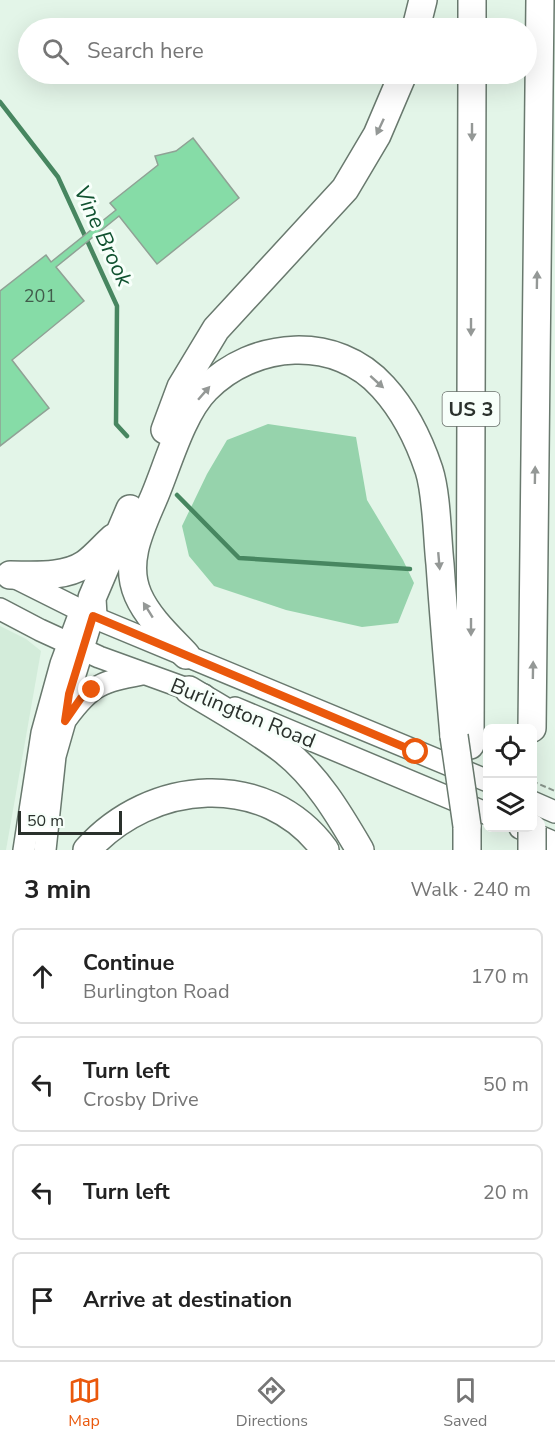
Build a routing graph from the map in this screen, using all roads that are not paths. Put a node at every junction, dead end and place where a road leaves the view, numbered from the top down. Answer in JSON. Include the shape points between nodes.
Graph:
{"nodes":[{"id":1,"x":423,"y":0,"type":"edge"},
{"id":2,"x":472,"y":0,"type":"edge"},
{"id":3,"x":540,"y":0,"type":"edge"},
{"id":4,"x":418,"y":18,"type":"edge"},
{"id":5,"x":472,"y":18,"type":"edge"},
{"id":6,"x":399,"y":84,"type":"edge"},
{"id":7,"x":472,"y":84,"type":"edge"},
{"id":8,"x":122,"y":528,"type":"junction"},
{"id":9,"x":5,"y":572,"type":"edge"},
{"id":10,"x":89,"y":608,"type":"junction"},
{"id":11,"x":0,"y":609,"type":"edge"},
{"id":12,"x":76,"y":647,"type":"junction"},
{"id":13,"x":186,"y":655,"type":"junction"},
{"id":14,"x":142,"y":674,"type":"junction"},
{"id":15,"x":189,"y":690,"type":"junction"},
{"id":16,"x":65,"y":721,"type":"junction"},
{"id":17,"x":532,"y":724,"type":"edge"},
{"id":18,"x":462,"y":741,"type":"junction"},
{"id":19,"x":483,"y":779,"type":"edge"},
{"id":20,"x":537,"y":804,"type":"edge"},
{"id":21,"x":555,"y":812,"type":"edge"},
{"id":22,"x":474,"y":830,"type":"edge"},
{"id":23,"x":529,"y":832,"type":"edge"},
{"id":24,"x":532,"y":832,"type":"edge"},
{"id":25,"x":555,"y":843,"type":"edge"},
{"id":26,"x":24,"y":850,"type":"edge"},
{"id":27,"x":45,"y":850,"type":"edge"},
{"id":28,"x":87,"y":850,"type":"edge"},
{"id":29,"x":325,"y":850,"type":"edge"},
{"id":30,"x":360,"y":850,"type":"edge"},
{"id":31,"x":532,"y":850,"type":"edge"}],
"edges":[{"from":1,"to":4,"type":"highway"},
{"from":2,"to":5,"type":"highway"},
{"from":17,"to":3,"type":"highway","one_way":true},
{"from":6,"to":8,"type":"highway","one_way":true,"via":[[377,135],[345,189],[237,305],[197,357]]},
{"from":7,"to":18,"type":"highway","number":"US 3","one_way":true},
{"from":8,"to":9,"type":"highway","via":[[85,564],[70,572]]},
{"from":8,"to":10,"type":"highway"},
{"from":9,"to":10,"type":"main road","name":"Burlington Road"},
{"from":10,"to":12,"type":"main road"},
{"from":10,"to":13,"type":"main road","name":"Burlington Road"},
{"from":11,"to":12,"type":"main road","name":"Burlington Road"},
{"from":12,"to":14,"type":"main road","name":"Burlington Road"},
{"from":12,"to":16,"type":"main road"},
{"from":12,"to":26,"type":"main road","via":[[42,733]]},
{"from":13,"to":18,"type":"highway","one_way":true,"via":[[152,618],[137,594],[133,567],[135,542],[188,415],[205,390],[230,370],[262,354],[296,349],[330,354],[358,366],[383,386],[402,410],[429,472]]},
{"from":13,"to":19,"type":"main road","name":"Burlington Road"},
{"from":14,"to":15,"type":"main road","name":"Burlington Road"},
{"from":14,"to":16,"type":"main road","via":[[98,685],[81,698]]},
{"from":15,"to":22,"type":"main road","name":"Burlington Road","via":[[263,719]]},
{"from":15,"to":30,"type":"highway","via":[[283,750],[315,782]]},
{"from":16,"to":27,"type":"main road","via":[[55,756]]},
{"from":18,"to":22,"type":"highway","bridge":true},
{"from":20,"to":21,"type":"main road"},
{"from":23,"to":25,"type":"main road"},
{"from":24,"to":31,"type":"highway","bridge":true},
{"from":28,"to":29,"type":"highway","via":[[116,825],[146,807],[180,795],[208,792],[258,800],[283,811]]}]}
